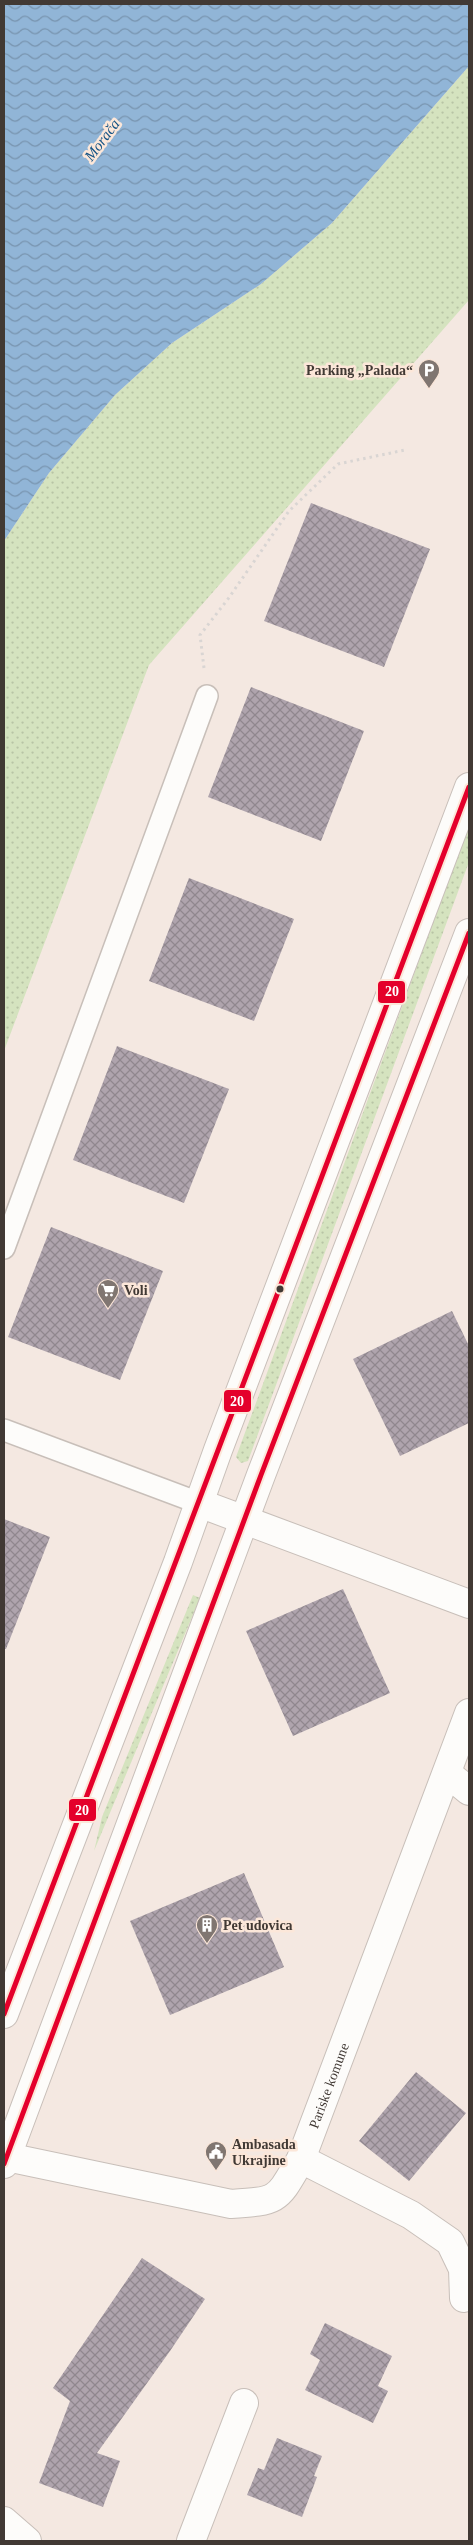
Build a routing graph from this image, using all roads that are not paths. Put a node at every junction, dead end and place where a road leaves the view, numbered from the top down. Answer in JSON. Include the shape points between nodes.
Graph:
{"nodes":[{"id":1,"x":207,"y":696,"type":"road end"},
{"id":2,"x":469,"y":787,"type":"edge"},
{"id":3,"x":469,"y":933,"type":"edge"},
{"id":4,"x":4,"y":1248,"type":"edge"},
{"id":5,"x":4,"y":1430,"type":"edge"},
{"id":6,"x":199,"y":1503,"type":"junction"},
{"id":7,"x":246,"y":1520,"type":"junction"},
{"id":8,"x":469,"y":1604,"type":"edge"},
{"id":9,"x":469,"y":1713,"type":"edge"},
{"id":10,"x":447,"y":1773,"type":"junction"},
{"id":11,"x":469,"y":1791,"type":"edge"},
{"id":12,"x":4,"y":2014,"type":"edge"},
{"id":13,"x":302,"y":2159,"type":"junction"},
{"id":14,"x":6,"y":2161,"type":"edge"},
{"id":15,"x":464,"y":2298,"type":"dead end"},
{"id":16,"x":244,"y":2403,"type":"dead end"},
{"id":17,"x":4,"y":2521,"type":"edge"},
{"id":18,"x":27,"y":2541,"type":"edge"},
{"id":19,"x":192,"y":2541,"type":"edge"}],
"edges":[{"from":1,"to":4,"type":"lane"},
{"from":2,"to":6,"type":"main road"},
{"from":3,"to":7,"type":"main road"},
{"from":5,"to":6,"type":"lane"},
{"from":6,"to":7,"type":"main road"},
{"from":6,"to":12,"type":"main road"},
{"from":7,"to":8,"type":"main road"},
{"from":7,"to":14,"type":"main road"},
{"from":9,"to":10,"type":"main road","name":"Pariske komune"},
{"from":10,"to":11,"type":"main road"},
{"from":10,"to":13,"type":"main road","name":"Pariske komune"},
{"from":13,"to":14,"type":"main road","name":"Pariske komune","via":[[281,2194],[263,2202],[231,2204]]},
{"from":13,"to":15,"type":"main road","via":[[410,2214],[450,2242],[463,2269]]},
{"from":16,"to":19,"type":"main road"},
{"from":17,"to":18,"type":"main road"}]}
